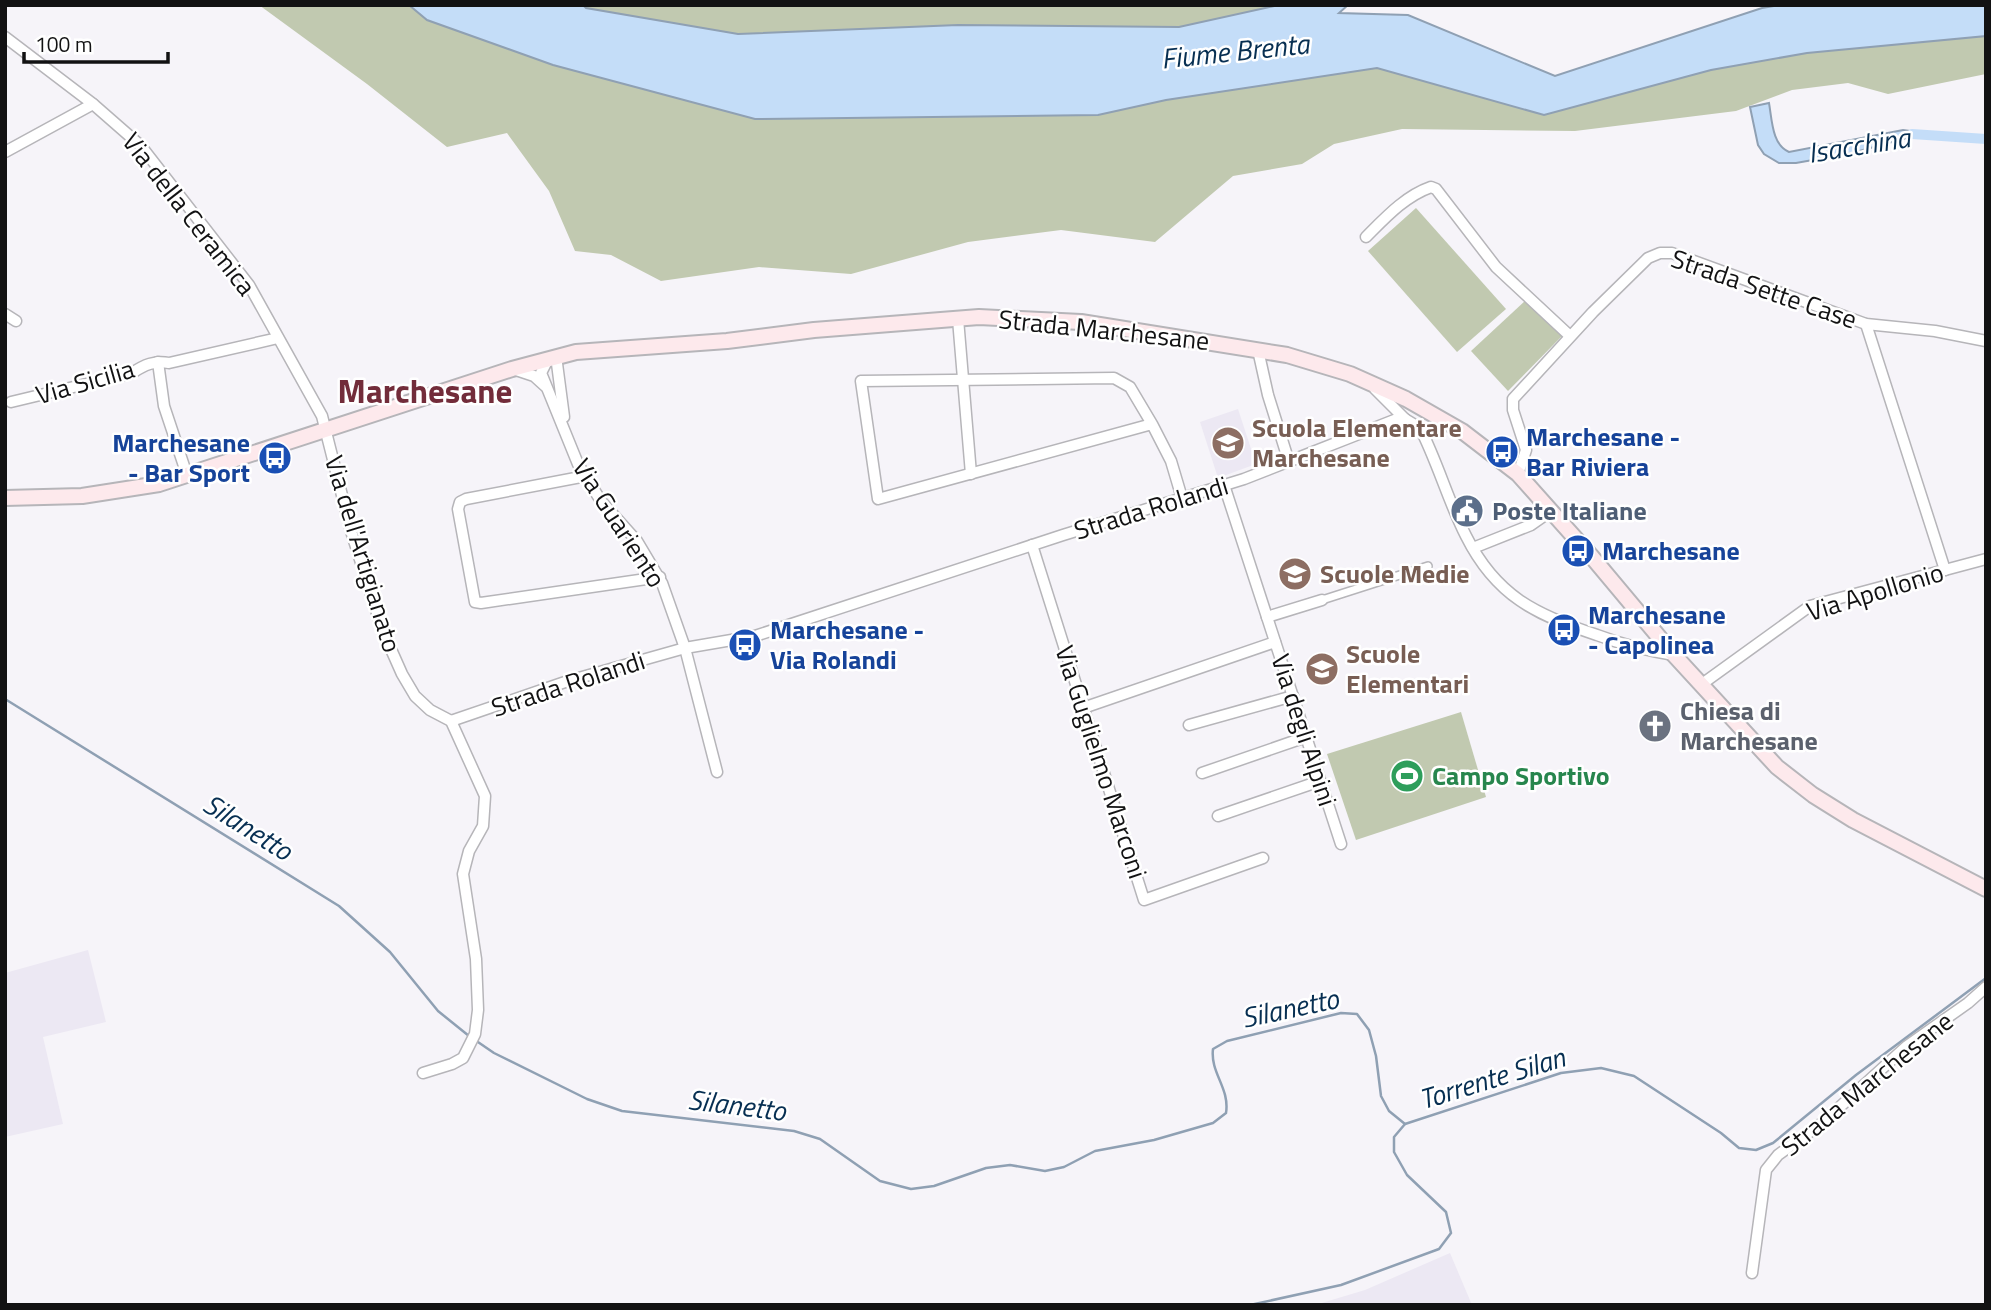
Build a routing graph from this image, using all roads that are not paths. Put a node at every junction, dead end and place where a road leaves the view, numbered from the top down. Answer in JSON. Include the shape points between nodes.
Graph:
{"nodes":[{"id":1,"x":5,"y":37,"type":"edge"},
{"id":2,"x":93,"y":104,"type":"junction"},
{"id":3,"x":5,"y":139,"type":"edge"},
{"id":4,"x":10,"y":149,"type":"edge"},
{"id":5,"x":1366,"y":237,"type":"dead end"},
{"id":6,"x":5,"y":314,"type":"edge"},
{"id":7,"x":958,"y":318,"type":"junction"},
{"id":8,"x":16,"y":321,"type":"dead end"},
{"id":9,"x":1866,"y":324,"type":"junction"},
{"id":10,"x":1570,"y":336,"type":"junction"},
{"id":11,"x":278,"y":338,"type":"junction"},
{"id":12,"x":1986,"y":341,"type":"edge"},
{"id":13,"x":1258,"y":350,"type":"junction"},
{"id":14,"x":552,"y":357,"type":"junction"},
{"id":15,"x":158,"y":362,"type":"junction"},
{"id":16,"x":512,"y":369,"type":"junction"},
{"id":17,"x":962,"y":378,"type":"junction"},
{"id":18,"x":1367,"y":382,"type":"junction"},
{"id":19,"x":548,"y":389,"type":"junction"},
{"id":20,"x":11,"y":402,"type":"dead end"},
{"id":21,"x":1405,"y":419,"type":"junction"},
{"id":22,"x":1152,"y":424,"type":"junction"},
{"id":23,"x":326,"y":430,"type":"junction"},
{"id":24,"x":567,"y":439,"type":"junction"},
{"id":25,"x":1289,"y":462,"type":"junction"},
{"id":26,"x":971,"y":474,"type":"junction"},
{"id":27,"x":1518,"y":474,"type":"junction"},
{"id":28,"x":187,"y":475,"type":"junction"},
{"id":29,"x":586,"y":476,"type":"junction"},
{"id":30,"x":1224,"y":485,"type":"junction"},
{"id":31,"x":5,"y":498,"type":"edge"},
{"id":32,"x":1182,"y":498,"type":"junction"},
{"id":33,"x":1551,"y":510,"type":"junction"},
{"id":34,"x":1032,"y":545,"type":"junction"},
{"id":35,"x":1474,"y":548,"type":"junction"},
{"id":36,"x":1986,"y":559,"type":"edge"},
{"id":37,"x":1428,"y":566,"type":"dead end"},
{"id":38,"x":1945,"y":570,"type":"junction"},
{"id":39,"x":660,"y":577,"type":"junction"},
{"id":40,"x":1322,"y":600,"type":"joint"},
{"id":41,"x":1267,"y":617,"type":"junction"},
{"id":42,"x":1275,"y":642,"type":"junction"},
{"id":43,"x":685,"y":648,"type":"junction"},
{"id":44,"x":1674,"y":655,"type":"junction"},
{"id":45,"x":1702,"y":684,"type":"junction"},
{"id":46,"x":1293,"y":696,"type":"junction"},
{"id":47,"x":1083,"y":708,"type":"junction"},
{"id":48,"x":451,"y":722,"type":"junction"},
{"id":49,"x":1189,"y":725,"type":"dead end"},
{"id":50,"x":1306,"y":737,"type":"junction"},
{"id":51,"x":717,"y":772,"type":"dead end"},
{"id":52,"x":1202,"y":773,"type":"dead end"},
{"id":53,"x":1320,"y":781,"type":"junction"},
{"id":54,"x":1218,"y":816,"type":"dead end"},
{"id":55,"x":1341,"y":844,"type":"dead end"},
{"id":56,"x":1263,"y":858,"type":"dead end"},
{"id":57,"x":1986,"y":889,"type":"edge"},
{"id":58,"x":1986,"y":987,"type":"edge"},
{"id":59,"x":423,"y":1073,"type":"dead end"},
{"id":60,"x":1752,"y":1273,"type":"dead end"}],
"edges":[{"from":1,"to":2,"type":"street","name":"Via della Ceramica"},
{"from":2,"to":4,"type":"street"},
{"from":2,"to":11,"type":"street","name":"Via della Ceramica","via":[[141,146],[248,285]]},
{"from":3,"to":4,"type":"street"},
{"from":5,"to":10,"type":"street","via":[[1394,209],[1431,187],[1496,267]]},
{"from":6,"to":8,"type":"street"},
{"from":7,"to":13,"type":"main road","name":"Strada Marchesane","via":[[1082,322]]},
{"from":7,"to":14,"type":"main road","name":"Strada Marchesane"},
{"from":7,"to":17,"type":"street"},
{"from":9,"to":10,"type":"street","name":"Strada Sette Case","via":[[1672,253],[1660,253],[1648,258]]},
{"from":9,"to":12,"type":"street","name":"Strada Sette Case"},
{"from":9,"to":38,"type":"street"},
{"from":10,"to":27,"type":"street","name":"Strada Sette Case","via":[[1513,399],[1526,450]]},
{"from":11,"to":15,"type":"street","name":"Via Sicilia"},
{"from":11,"to":23,"type":"street","name":"Via della Ceramica","via":[[321,412]]},
{"from":13,"to":18,"type":"main road","name":"Strada Marchesane"},
{"from":13,"to":25,"type":"street"},
{"from":14,"to":16,"type":"main road","name":"Strada Marchesane"},
{"from":14,"to":19,"type":"street","name":"Via Guariento","via":[[541,373]]},
{"from":14,"to":24,"type":"street","name":"Via Guariento"},
{"from":15,"to":20,"type":"street","name":"Via Sicilia","via":[[132,373]]},
{"from":15,"to":28,"type":"street","name":"Via Sicilia","via":[[164,406]]},
{"from":16,"to":19,"type":"street","via":[[534,376]]},
{"from":16,"to":23,"type":"main road","name":"Strada Marchesane"},
{"from":17,"to":22,"type":"street","via":[[1114,378],[1130,387]]},
{"from":17,"to":26,"type":"street"},
{"from":17,"to":26,"type":"street","via":[[861,381],[878,499]]},
{"from":18,"to":21,"type":"street"},
{"from":18,"to":27,"type":"main road","name":"Strada Marchesane","via":[[1462,431]]},
{"from":19,"to":24,"type":"street","name":"Via Guariento"},
{"from":21,"to":25,"type":"street","name":"Strada Rolandi"},
{"from":21,"to":35,"type":"street","via":[[1420,428]]},
{"from":22,"to":26,"type":"street"},
{"from":22,"to":32,"type":"street","via":[[1171,461]]},
{"from":23,"to":28,"type":"main road","name":"Strada Marchesane"},
{"from":23,"to":48,"type":"street","name":"Via dell'Artigianato","via":[[382,629],[415,696]]},
{"from":24,"to":29,"type":"street","name":"Via Guariento"},
{"from":25,"to":30,"type":"street","name":"Strada Rolandi"},
{"from":27,"to":33,"type":"main road","name":"Strada Marchesane"},
{"from":28,"to":31,"type":"main road","name":"Strada Marchesane","via":[[116,492]]},
{"from":29,"to":39,"type":"street","name":"Via Guariento"},
{"from":29,"to":39,"type":"street","via":[[460,502],[475,602]]},
{"from":30,"to":32,"type":"street","name":"Strada Rolandi"},
{"from":30,"to":41,"type":"street","name":"Via degli Alpini"},
{"from":32,"to":34,"type":"street","name":"Strada Rolandi"},
{"from":33,"to":35,"type":"street","via":[[1531,525]]},
{"from":33,"to":44,"type":"main road","name":"Strada Marchesane"},
{"from":34,"to":43,"type":"street","name":"Strada Rolandi","via":[[755,636]]},
{"from":34,"to":47,"type":"street","name":"Via Guglielmo Marconi"},
{"from":35,"to":44,"type":"street","via":[[1490,574],[1535,612],[1613,641]]},
{"from":36,"to":38,"type":"street","name":"Via Apollonio"},
{"from":37,"to":40,"type":"street"},
{"from":38,"to":45,"type":"street","name":"Via Apollonio","via":[[1810,606]]},
{"from":39,"to":43,"type":"street","name":"Via Guariento"},
{"from":40,"to":41,"type":"street"},
{"from":41,"to":42,"type":"street","name":"Via degli Alpini"},
{"from":42,"to":46,"type":"street","name":"Via degli Alpini"},
{"from":42,"to":47,"type":"street"},
{"from":43,"to":48,"type":"street","name":"Strada Rolandi","via":[[568,681]]},
{"from":43,"to":51,"type":"street"},
{"from":44,"to":45,"type":"main road","name":"Strada Marchesane"},
{"from":45,"to":57,"type":"main road","name":"Strada Marchesane","via":[[1777,767],[1813,795]]},
{"from":46,"to":49,"type":"street"},
{"from":46,"to":50,"type":"street","name":"Via degli Alpini"},
{"from":47,"to":56,"type":"street","name":"Via Guglielmo Marconi","via":[[1144,900]]},
{"from":48,"to":59,"type":"street","via":[[485,796],[483,826],[469,850],[463,874],[476,959],[478,1010],[473,1039],[463,1058]]},
{"from":50,"to":52,"type":"street"},
{"from":50,"to":53,"type":"street","name":"Via degli Alpini"},
{"from":53,"to":54,"type":"street"},
{"from":53,"to":55,"type":"street","name":"Via degli Alpini"},
{"from":58,"to":60,"type":"street","name":"Strada Marchesane","via":[[1907,1046],[1822,1123],[1778,1155],[1766,1170]]}]}
